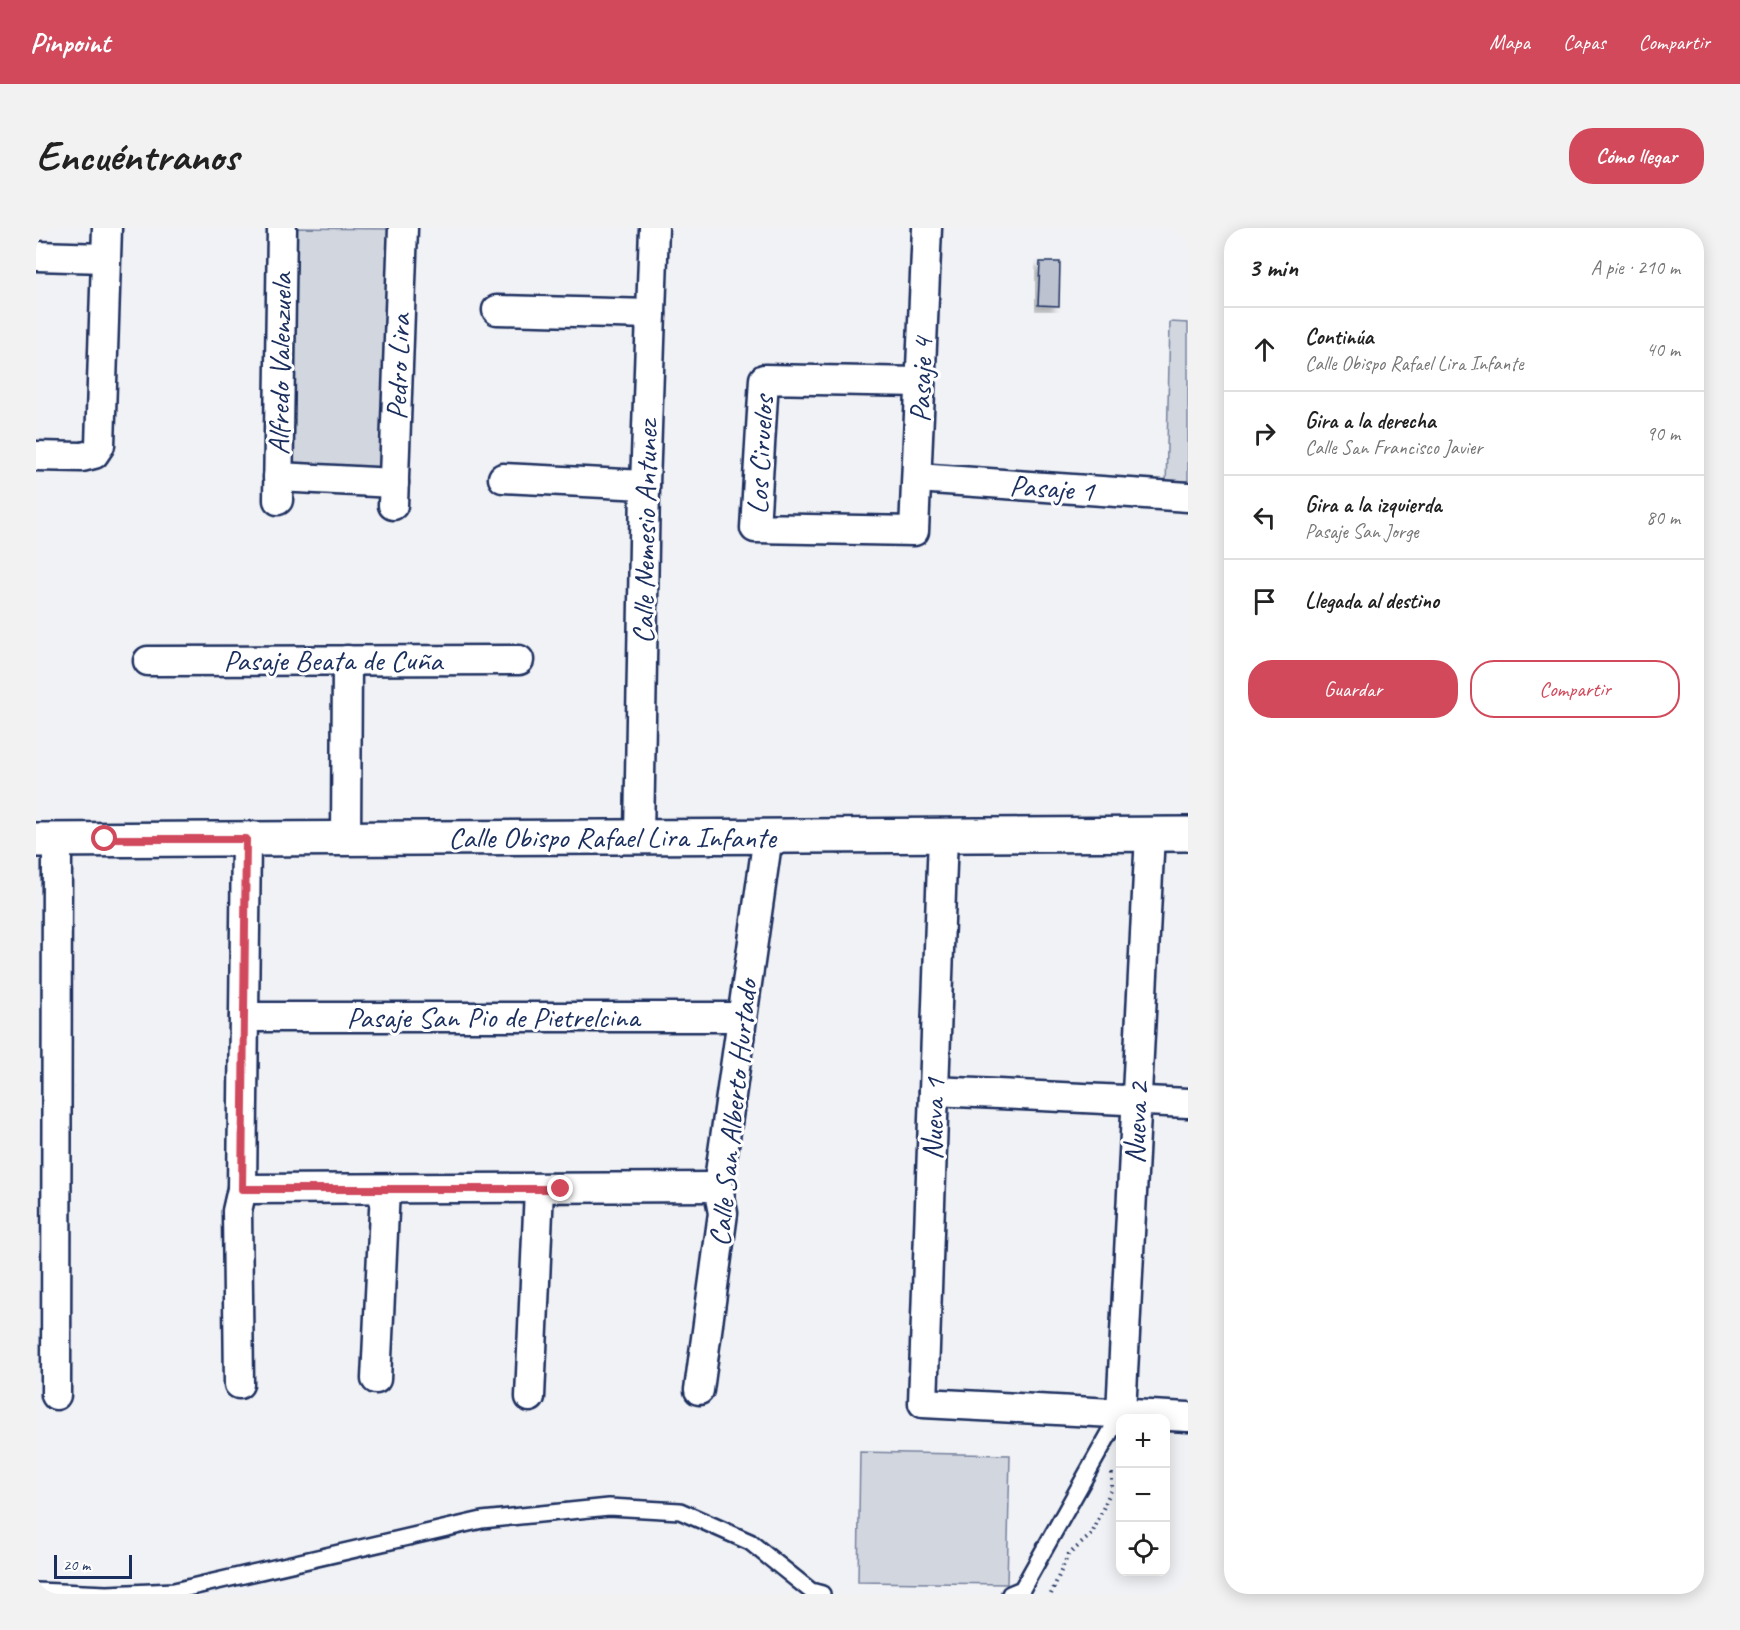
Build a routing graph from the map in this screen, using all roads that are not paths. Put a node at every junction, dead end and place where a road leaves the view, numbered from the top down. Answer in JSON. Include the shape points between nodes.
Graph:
{"nodes":[{"id":1,"x":107,"y":228,"type":"edge"},
{"id":2,"x":282,"y":228,"type":"edge"},
{"id":3,"x":404,"y":228,"type":"edge"},
{"id":4,"x":654,"y":228,"type":"edge"},
{"id":5,"x":927,"y":228,"type":"edge"},
{"id":6,"x":36,"y":256,"type":"edge"},
{"id":7,"x":105,"y":258,"type":"junction"},
{"id":8,"x":497,"y":310,"type":"dead end"},
{"id":9,"x":651,"y":314,"type":"junction"},
{"id":10,"x":920,"y":382,"type":"junction"},
{"id":11,"x":36,"y":456,"type":"edge"},
{"id":12,"x":503,"y":478,"type":"dead end"},
{"id":13,"x":917,"y":478,"type":"junction"},
{"id":14,"x":645,"y":485,"type":"junction"},
{"id":15,"x":393,"y":494,"type":"joint"},
{"id":16,"x":1188,"y":497,"type":"edge"},
{"id":17,"x":914,"y":531,"type":"joint"},
{"id":18,"x":148,"y":660,"type":"dead end"},
{"id":19,"x":347,"y":660,"type":"junction"},
{"id":20,"x":519,"y":660,"type":"dead end"},
{"id":21,"x":1150,"y":834,"type":"junction"},
{"id":22,"x":1188,"y":834,"type":"edge"},
{"id":23,"x":943,"y":835,"type":"junction"},
{"id":24,"x":768,"y":836,"type":"junction"},
{"id":25,"x":639,"y":837,"type":"junction"},
{"id":26,"x":346,"y":838,"type":"junction"},
{"id":27,"x":246,"y":839,"type":"junction"},
{"id":28,"x":47,"y":840,"type":"edge"},
{"id":29,"x":244,"y":1017,"type":"junction"},
{"id":30,"x":742,"y":1017,"type":"junction"},
{"id":31,"x":934,"y":1091,"type":"junction"},
{"id":32,"x":1137,"y":1100,"type":"junction"},
{"id":33,"x":1188,"y":1103,"type":"edge"},
{"id":34,"x":718,"y":1187,"type":"junction"},
{"id":35,"x":242,"y":1189,"type":"junction"},
{"id":36,"x":539,"y":1189,"type":"junction"},
{"id":37,"x":385,"y":1190,"type":"junction"},
{"id":38,"x":376,"y":1379,"type":"dead end"},
{"id":39,"x":239,"y":1384,"type":"dead end"},
{"id":40,"x":699,"y":1390,"type":"dead end"},
{"id":41,"x":56,"y":1395,"type":"dead end"},
{"id":42,"x":530,"y":1397,"type":"dead end"},
{"id":43,"x":1121,"y":1413,"type":"junction"},
{"id":44,"x":1188,"y":1417,"type":"edge"},
{"id":45,"x":36,"y":1591,"type":"edge"},
{"id":46,"x":822,"y":1594,"type":"edge"},
{"id":47,"x":1010,"y":1594,"type":"edge"}],
"edges":[{"from":1,"to":7,"type":"street"},
{"from":2,"to":15,"type":"street","name":"Alfredo Valenzuela","via":[[278,489]]},
{"from":3,"to":15,"type":"street","name":"Pedro Lira"},
{"from":4,"to":9,"type":"street","name":"Calle Nemesio Antunez"},
{"from":5,"to":10,"type":"street","name":"Pasaje 4"},
{"from":6,"to":7,"type":"street"},
{"from":7,"to":11,"type":"street","via":[[100,445],[94,454],[82,457]]},
{"from":8,"to":9,"type":"street"},
{"from":9,"to":14,"type":"street","name":"Calle Nemesio Antunez"},
{"from":10,"to":13,"type":"street","name":"Pasaje 4"},
{"from":10,"to":17,"type":"street","name":"Los Ciruelos","via":[[764,379],[755,528]]},
{"from":12,"to":14,"type":"street"},
{"from":13,"to":16,"type":"street","name":"Pasaje 1"},
{"from":13,"to":17,"type":"street","name":"Pasaje 4"},
{"from":14,"to":25,"type":"street","name":"Calle Nemesio Antunez"},
{"from":18,"to":19,"type":"street","name":"Pasaje Beata de Cuña"},
{"from":19,"to":20,"type":"street","name":"Pasaje Beata de Cuña"},
{"from":19,"to":26,"type":"street"},
{"from":21,"to":22,"type":"street","name":"Calle Obispo Rafael Lira Infante"},
{"from":21,"to":23,"type":"street","name":"Calle Obispo Rafael Lira Infante"},
{"from":21,"to":32,"type":"street","name":"Nueva 2"},
{"from":23,"to":24,"type":"street","name":"Calle Obispo Rafael Lira Infante"},
{"from":23,"to":31,"type":"street","name":"Nueva 1"},
{"from":24,"to":25,"type":"street","name":"Calle Obispo Rafael Lira Infante"},
{"from":24,"to":30,"type":"street","name":"Calle San Alberto Hurtado"},
{"from":25,"to":26,"type":"street","name":"Calle Obispo Rafael Lira Infante"},
{"from":26,"to":27,"type":"street","name":"Calle Obispo Rafael Lira Infante"},
{"from":27,"to":28,"type":"street","name":"Calle Obispo Rafael Lira Infante"},
{"from":27,"to":29,"type":"street"},
{"from":28,"to":41,"type":"street"},
{"from":29,"to":30,"type":"street","name":"Pasaje San Pio de Pietrelcina"},
{"from":29,"to":35,"type":"street"},
{"from":30,"to":34,"type":"street","name":"Calle San Alberto Hurtado"},
{"from":31,"to":32,"type":"street"},
{"from":31,"to":43,"type":"street","name":"Nueva 1","via":[[923,1403]]},
{"from":32,"to":33,"type":"street"},
{"from":32,"to":43,"type":"street","name":"Nueva 2"},
{"from":34,"to":36,"type":"street"},
{"from":34,"to":40,"type":"street","name":"Calle San Alberto Hurtado","via":[[723,1213]]},
{"from":35,"to":37,"type":"street"},
{"from":35,"to":39,"type":"street","via":[[237,1211]]},
{"from":36,"to":37,"type":"street"},
{"from":36,"to":42,"type":"street"},
{"from":37,"to":38,"type":"street"},
{"from":43,"to":44,"type":"street"},
{"from":43,"to":47,"type":"lane","via":[[1022,1589]]},
{"from":45,"to":46,"type":"lane","via":[[174,1591],[482,1520],[609,1507],[680,1511],[750,1542],[811,1591]]}]}
